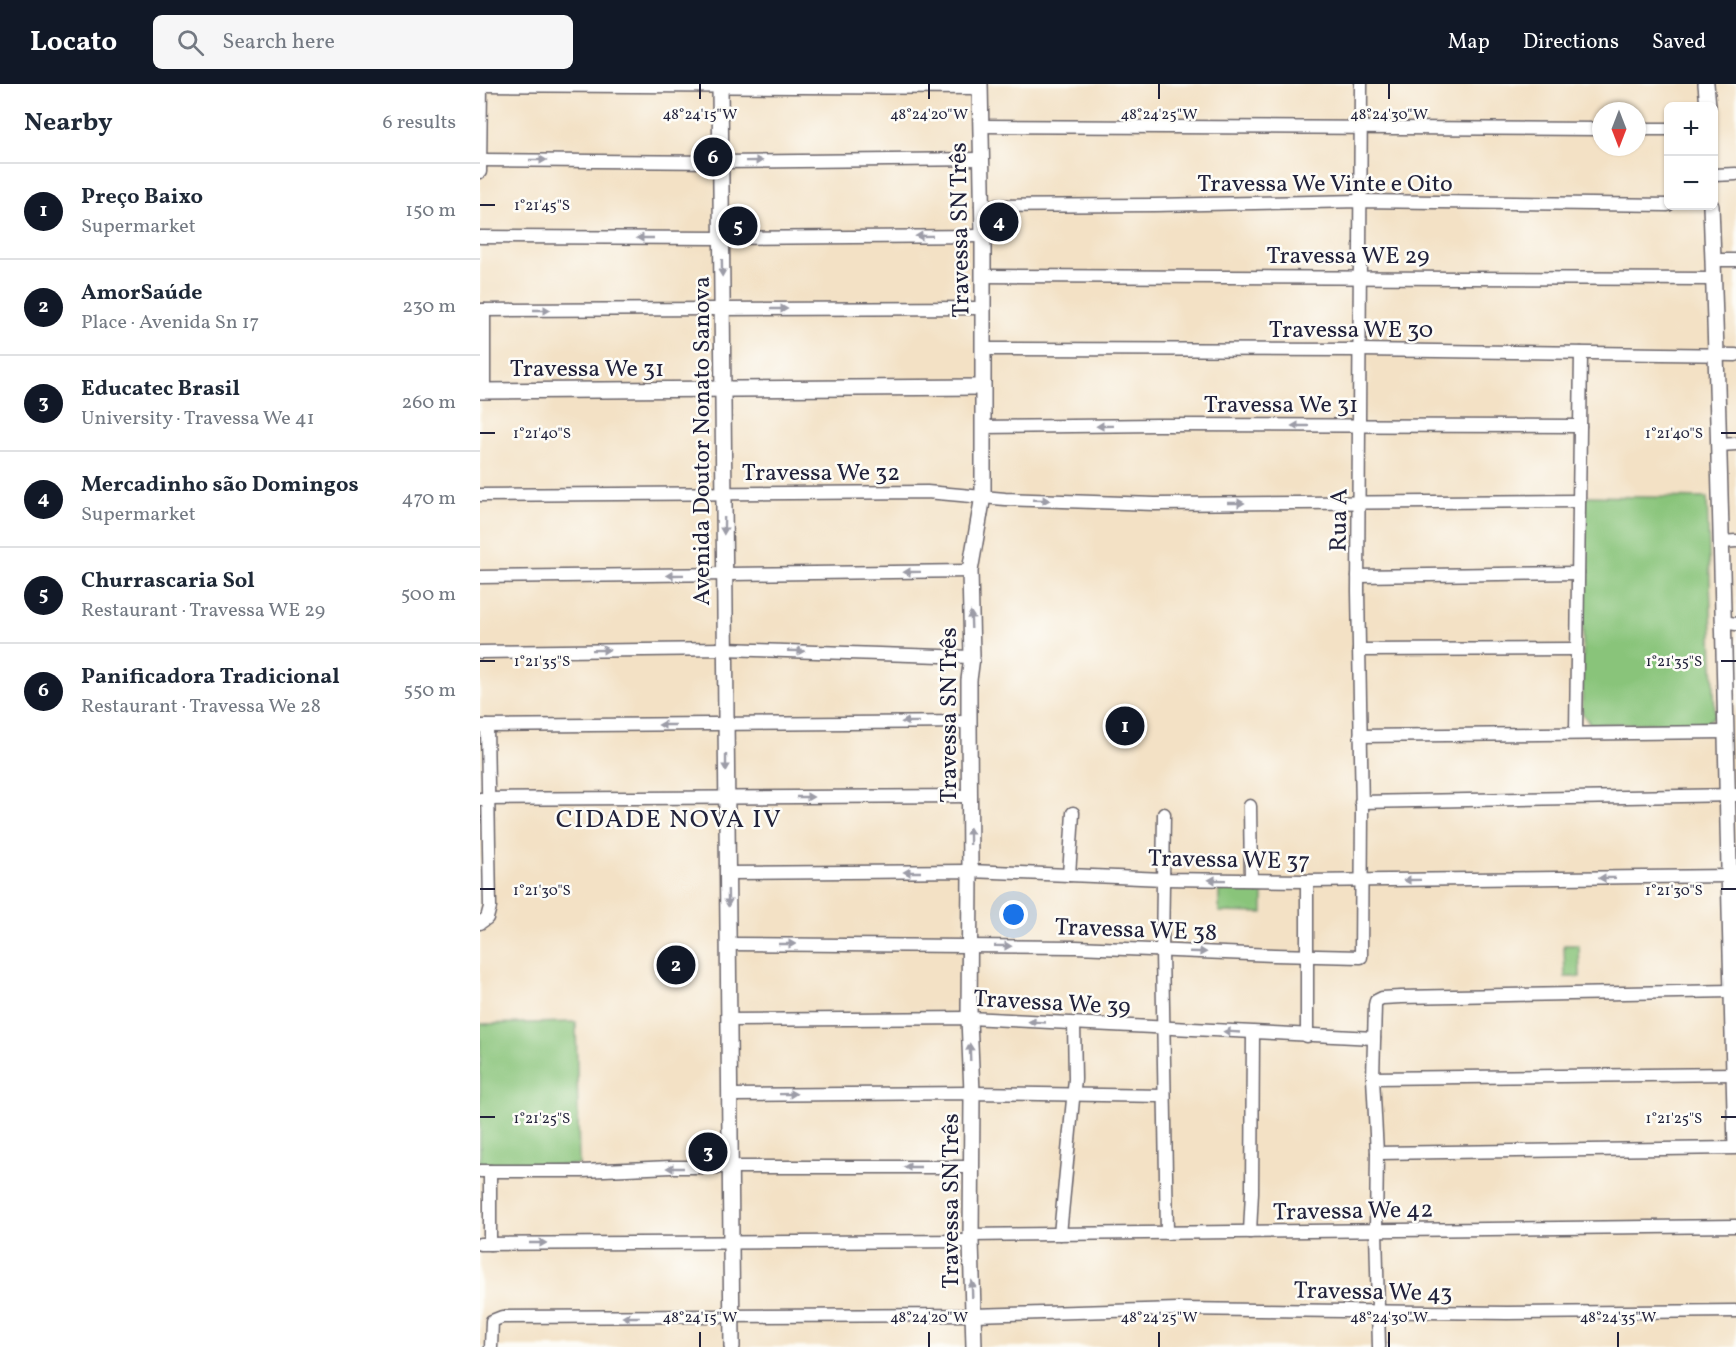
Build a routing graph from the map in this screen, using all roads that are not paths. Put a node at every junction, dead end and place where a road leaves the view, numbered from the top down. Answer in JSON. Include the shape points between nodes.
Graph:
{"nodes":[{"id":1,"x":1361,"y":84,"type":"edge"},
{"id":2,"x":1706,"y":84,"type":"edge"},
{"id":3,"x":481,"y":85,"type":"edge"},
{"id":4,"x":720,"y":85,"type":"edge"},
{"id":5,"x":980,"y":86,"type":"edge"},
{"id":6,"x":1708,"y":102,"type":"edge"},
{"id":7,"x":981,"y":126,"type":"junction"},
{"id":8,"x":1360,"y":127,"type":"junction"},
{"id":9,"x":1592,"y":129,"type":"edge"},
{"id":10,"x":1646,"y":129,"type":"edge"},
{"id":11,"x":1664,"y":129,"type":"edge"},
{"id":12,"x":981,"y":159,"type":"junction"},
{"id":13,"x":721,"y":162,"type":"junction"},
{"id":14,"x":480,"y":164,"type":"edge"},
{"id":15,"x":1736,"y":174,"type":"edge"},
{"id":16,"x":1718,"y":175,"type":"edge"},
{"id":17,"x":1360,"y":201,"type":"junction"},
{"id":18,"x":1664,"y":205,"type":"edge"},
{"id":19,"x":981,"y":206,"type":"junction"},
{"id":20,"x":1712,"y":210,"type":"edge"},
{"id":21,"x":983,"y":236,"type":"junction"},
{"id":22,"x":480,"y":237,"type":"edge"},
{"id":23,"x":721,"y":238,"type":"junction"},
{"id":24,"x":1714,"y":260,"type":"junction"},
{"id":25,"x":1736,"y":260,"type":"edge"},
{"id":26,"x":982,"y":276,"type":"junction"},
{"id":27,"x":1360,"y":276,"type":"junction"},
{"id":28,"x":1714,"y":279,"type":"junction"},
{"id":29,"x":982,"y":308,"type":"junction"},
{"id":30,"x":482,"y":310,"type":"edge"},
{"id":31,"x":722,"y":310,"type":"junction"},
{"id":32,"x":983,"y":349,"type":"junction"},
{"id":33,"x":1360,"y":350,"type":"junction"},
{"id":34,"x":1581,"y":353,"type":"junction"},
{"id":35,"x":1718,"y":355,"type":"junction"},
{"id":36,"x":1736,"y":355,"type":"edge"},
{"id":37,"x":982,"y":387,"type":"junction"},
{"id":38,"x":724,"y":389,"type":"junction"},
{"id":39,"x":482,"y":391,"type":"edge"},
{"id":40,"x":1580,"y":426,"type":"junction"},
{"id":41,"x":983,"y":427,"type":"junction"},
{"id":42,"x":1359,"y":427,"type":"junction"},
{"id":43,"x":1736,"y":444,"type":"edge"},
{"id":44,"x":1720,"y":445,"type":"junction"},
{"id":45,"x":724,"y":493,"type":"junction"},
{"id":46,"x":480,"y":495,"type":"edge"},
{"id":47,"x":983,"y":496,"type":"junction"},
{"id":48,"x":1579,"y":501,"type":"junction"},
{"id":49,"x":1360,"y":503,"type":"junction"},
{"id":50,"x":1729,"y":541,"type":"edge"},
{"id":51,"x":970,"y":571,"type":"junction"},
{"id":52,"x":1578,"y":573,"type":"junction"},
{"id":53,"x":723,"y":574,"type":"junction"},
{"id":54,"x":1358,"y":576,"type":"junction"},
{"id":55,"x":480,"y":578,"type":"edge"},
{"id":56,"x":1729,"y":623,"type":"edge"},
{"id":57,"x":725,"y":649,"type":"junction"},
{"id":58,"x":1577,"y":649,"type":"junction"},
{"id":59,"x":1359,"y":650,"type":"junction"},
{"id":60,"x":480,"y":652,"type":"edge"},
{"id":61,"x":972,"y":657,"type":"junction"},
{"id":62,"x":969,"y":722,"type":"junction"},
{"id":63,"x":726,"y":724,"type":"junction"},
{"id":64,"x":484,"y":726,"type":"edge"},
{"id":65,"x":1725,"y":732,"type":"junction"},
{"id":66,"x":1576,"y":733,"type":"junction"},
{"id":67,"x":1360,"y":736,"type":"junction"},
{"id":68,"x":1731,"y":795,"type":"edge"},
{"id":69,"x":970,"y":796,"type":"junction"},
{"id":70,"x":726,"y":797,"type":"junction"},
{"id":71,"x":484,"y":798,"type":"edge"},
{"id":72,"x":1361,"y":802,"type":"junction"},
{"id":73,"x":1250,"y":806,"type":"dead end"},
{"id":74,"x":1073,"y":813,"type":"dead end"},
{"id":75,"x":1164,"y":814,"type":"dead end"},
{"id":76,"x":1731,"y":870,"type":"edge"},
{"id":77,"x":970,"y":872,"type":"junction"},
{"id":78,"x":728,"y":873,"type":"junction"},
{"id":79,"x":1070,"y":875,"type":"junction"},
{"id":80,"x":1164,"y":879,"type":"junction"},
{"id":81,"x":1251,"y":880,"type":"junction"},
{"id":82,"x":1307,"y":881,"type":"junction"},
{"id":83,"x":1360,"y":881,"type":"junction"},
{"id":84,"x":480,"y":923,"type":"edge"},
{"id":85,"x":1733,"y":940,"type":"edge"},
{"id":86,"x":728,"y":944,"type":"junction"},
{"id":87,"x":969,"y":945,"type":"junction"},
{"id":88,"x":1162,"y":951,"type":"junction"},
{"id":89,"x":1306,"y":956,"type":"junction"},
{"id":90,"x":1361,"y":957,"type":"joint"},
{"id":91,"x":1732,"y":991,"type":"junction"},
{"id":92,"x":1734,"y":1013,"type":"edge"},
{"id":93,"x":969,"y":1018,"type":"junction"},
{"id":94,"x":728,"y":1020,"type":"junction"},
{"id":95,"x":1074,"y":1024,"type":"junction"},
{"id":96,"x":1164,"y":1028,"type":"junction"},
{"id":97,"x":1253,"y":1033,"type":"junction"},
{"id":98,"x":1307,"y":1036,"type":"junction"},
{"id":99,"x":1374,"y":1038,"type":"junction"},
{"id":100,"x":1734,"y":1074,"type":"junction"},
{"id":101,"x":1373,"y":1078,"type":"junction"},
{"id":102,"x":1735,"y":1090,"type":"edge"},
{"id":103,"x":972,"y":1093,"type":"junction"},
{"id":104,"x":729,"y":1095,"type":"junction"},
{"id":105,"x":1073,"y":1096,"type":"junction"},
{"id":106,"x":1164,"y":1096,"type":"junction"},
{"id":107,"x":1736,"y":1147,"type":"edge"},
{"id":108,"x":1377,"y":1153,"type":"junction"},
{"id":109,"x":971,"y":1167,"type":"junction"},
{"id":110,"x":730,"y":1168,"type":"junction"},
{"id":111,"x":485,"y":1171,"type":"edge"},
{"id":112,"x":1736,"y":1226,"type":"edge"},
{"id":113,"x":1376,"y":1230,"type":"junction"},
{"id":114,"x":1250,"y":1232,"type":"junction"},
{"id":115,"x":1167,"y":1233,"type":"junction"},
{"id":116,"x":1060,"y":1234,"type":"junction"},
{"id":117,"x":971,"y":1238,"type":"junction"},
{"id":118,"x":731,"y":1242,"type":"junction"},
{"id":119,"x":485,"y":1244,"type":"edge"},
{"id":120,"x":1736,"y":1311,"type":"edge"},
{"id":121,"x":1377,"y":1312,"type":"junction"},
{"id":122,"x":973,"y":1315,"type":"junction"},
{"id":123,"x":731,"y":1316,"type":"junction"},
{"id":124,"x":491,"y":1347,"type":"edge"},
{"id":125,"x":732,"y":1347,"type":"edge"},
{"id":126,"x":974,"y":1347,"type":"edge"},
{"id":127,"x":1379,"y":1347,"type":"edge"}],
"edges":[{"from":1,"to":8,"type":"street","name":"Rua A"},
{"from":2,"to":6,"type":"main road"},
{"from":3,"to":4,"type":"street"},
{"from":3,"to":14,"type":"street"},
{"from":4,"to":5,"type":"street"},
{"from":4,"to":13,"type":"main road","name":"Avenida Doutor Nonato Sanova"},
{"from":5,"to":7,"type":"main road","name":"Travessa SN Três"},
{"from":7,"to":8,"type":"street"},
{"from":7,"to":12,"type":"main road","name":"Travessa SN Três"},
{"from":8,"to":9,"type":"street"},
{"from":8,"to":17,"type":"street","name":"Rua A"},
{"from":10,"to":11,"type":"street"},
{"from":13,"to":12,"type":"street","one_way":true},
{"from":12,"to":19,"type":"main road","name":"Travessa SN Três"},
{"from":14,"to":13,"type":"street","one_way":true},
{"from":13,"to":23,"type":"main road","name":"Avenida Doutor Nonato Sanova"},
{"from":15,"to":16,"type":"street"},
{"from":17,"to":18,"type":"street","name":"Travessa We Vinte e Oito"},
{"from":17,"to":19,"type":"street","name":"Travessa We Vinte e Oito"},
{"from":17,"to":27,"type":"street","name":"Rua A"},
{"from":19,"to":21,"type":"main road","name":"Travessa SN Três"},
{"from":20,"to":24,"type":"main road"},
{"from":21,"to":23,"type":"street","one_way":true},
{"from":21,"to":26,"type":"main road","name":"Travessa SN Três"},
{"from":23,"to":22,"type":"street","one_way":true},
{"from":23,"to":31,"type":"main road","name":"Avenida Doutor Nonato Sanova","one_way":true},
{"from":24,"to":25,"type":"street"},
{"from":24,"to":28,"type":"main road"},
{"from":26,"to":27,"type":"street","name":"Travessa WE 29"},
{"from":26,"to":29,"type":"main road","name":"Travessa SN Três"},
{"from":27,"to":28,"type":"street","name":"Travessa WE 29"},
{"from":27,"to":33,"type":"street","name":"Rua A"},
{"from":28,"to":35,"type":"main road"},
{"from":31,"to":29,"type":"street","one_way":true},
{"from":29,"to":32,"type":"main road","name":"Travessa SN Três"},
{"from":30,"to":31,"type":"street","one_way":true},
{"from":30,"to":39,"type":"street"},
{"from":31,"to":38,"type":"main road","name":"Avenida Doutor Nonato Sanova"},
{"from":32,"to":33,"type":"street","name":"Travessa WE 30"},
{"from":32,"to":37,"type":"main road","name":"Travessa SN Três"},
{"from":33,"to":34,"type":"street","name":"Travessa WE 30"},
{"from":33,"to":42,"type":"street","name":"Rua A"},
{"from":34,"to":35,"type":"street","name":"Travessa WE 30"},
{"from":34,"to":40,"type":"street"},
{"from":35,"to":36,"type":"street","name":"Travessa WE 30"},
{"from":35,"to":44,"type":"main road"},
{"from":37,"to":38,"type":"main road","name":"Travessa We 31"},
{"from":37,"to":41,"type":"main road","name":"Travessa SN Três"},
{"from":38,"to":39,"type":"main road","name":"Travessa We 31"},
{"from":38,"to":45,"type":"main road","name":"Avenida Doutor Nonato Sanova"},
{"from":40,"to":42,"type":"street","name":"Travessa We 31"},
{"from":40,"to":48,"type":"street"},
{"from":42,"to":41,"type":"street","name":"Travessa We 31","one_way":true},
{"from":41,"to":47,"type":"main road","name":"Travessa SN Três"},
{"from":42,"to":49,"type":"street","name":"Rua A"},
{"from":43,"to":44,"type":"street"},
{"from":44,"to":50,"type":"main road"},
{"from":45,"to":46,"type":"street","name":"Travessa We 32"},
{"from":45,"to":47,"type":"street","name":"Travessa We 32","via":[[927,492]]},
{"from":45,"to":53,"type":"main road","name":"Avenida Doutor Nonato Sanova","one_way":true},
{"from":47,"to":49,"type":"street","one_way":true,"via":[[1155,504]]},
{"from":47,"to":51,"type":"main road","name":"Travessa SN Três"},
{"from":48,"to":49,"type":"street"},
{"from":48,"to":52,"type":"street"},
{"from":49,"to":54,"type":"street","name":"Rua A"},
{"from":50,"to":56,"type":"main road"},
{"from":51,"to":53,"type":"street","one_way":true},
{"from":61,"to":51,"type":"main road","name":"Travessa SN Três","one_way":true},
{"from":52,"to":54,"type":"street"},
{"from":52,"to":58,"type":"street"},
{"from":53,"to":55,"type":"street","one_way":true},
{"from":53,"to":57,"type":"main road","name":"Avenida Doutor Nonato Sanova"},
{"from":54,"to":59,"type":"street","name":"Rua A"},
{"from":56,"to":65,"type":"main road"},
{"from":60,"to":57,"type":"street","one_way":true},
{"from":57,"to":61,"type":"street","one_way":true},
{"from":57,"to":63,"type":"main road","name":"Avenida Doutor Nonato Sanova"},
{"from":58,"to":59,"type":"street"},
{"from":58,"to":66,"type":"street"},
{"from":59,"to":67,"type":"street","name":"Rua A"},
{"from":61,"to":62,"type":"main road","name":"Travessa SN Três"},
{"from":62,"to":63,"type":"street","one_way":true},
{"from":62,"to":69,"type":"main road","name":"Travessa SN Três"},
{"from":63,"to":64,"type":"street","one_way":true},
{"from":63,"to":70,"type":"main road","name":"Avenida Doutor Nonato Sanova","one_way":true},
{"from":64,"to":71,"type":"street"},
{"from":65,"to":66,"type":"street"},
{"from":65,"to":68,"type":"main road"},
{"from":66,"to":67,"type":"street"},
{"from":67,"to":72,"type":"street","name":"Rua A"},
{"from":68,"to":72,"type":"street"},
{"from":68,"to":76,"type":"main road"},
{"from":70,"to":69,"type":"street","one_way":true},
{"from":77,"to":69,"type":"main road","name":"Travessa SN Três","one_way":true},
{"from":70,"to":71,"type":"street"},
{"from":70,"to":78,"type":"main road","name":"Avenida Doutor Nonato Sanova"},
{"from":71,"to":84,"type":"street","via":[[490,907],[487,918]]},
{"from":72,"to":83,"type":"street","name":"Rua A"},
{"from":73,"to":81,"type":"street"},
{"from":74,"to":79,"type":"street"},
{"from":75,"to":80,"type":"street"},
{"from":76,"to":83,"type":"street","name":"Travessa WE 37","one_way":true},
{"from":76,"to":85,"type":"main road"},
{"from":77,"to":78,"type":"street","name":"Travessa WE 37","one_way":true},
{"from":77,"to":79,"type":"street","name":"Travessa WE 37"},
{"from":77,"to":87,"type":"main road","name":"Travessa SN Três"},
{"from":78,"to":86,"type":"main road","name":"Avenida Doutor Nonato Sanova","one_way":true},
{"from":79,"to":80,"type":"street","name":"Travessa WE 37"},
{"from":81,"to":80,"type":"street","name":"Travessa WE 37","one_way":true},
{"from":80,"to":88,"type":"street"},
{"from":81,"to":82,"type":"street","name":"Travessa WE 37"},
{"from":82,"to":83,"type":"street","name":"Travessa WE 37"},
{"from":82,"to":89,"type":"street"},
{"from":83,"to":90,"type":"street","name":"Rua A"},
{"from":85,"to":91,"type":"main road"},
{"from":86,"to":87,"type":"street","name":"Travessa WE 38","one_way":true},
{"from":86,"to":94,"type":"main road","name":"Avenida Doutor Nonato Sanova"},
{"from":87,"to":88,"type":"street","name":"Travessa WE 38","one_way":true},
{"from":87,"to":93,"type":"main road","name":"Travessa SN Três"},
{"from":88,"to":89,"type":"street","name":"Travessa WE 38","one_way":true},
{"from":88,"to":96,"type":"street"},
{"from":89,"to":90,"type":"street","name":"Travessa WE 38"},
{"from":89,"to":98,"type":"street"},
{"from":91,"to":92,"type":"main road"},
{"from":91,"to":99,"type":"street","via":[[1382,998],[1374,1005]]},
{"from":92,"to":100,"type":"main road"},
{"from":93,"to":94,"type":"street","name":"Travessa We 39"},
{"from":95,"to":93,"type":"street","name":"Travessa We 39","one_way":true},
{"from":103,"to":93,"type":"main road","name":"Travessa SN Três","one_way":true},
{"from":94,"to":104,"type":"main road","name":"Avenida Doutor Nonato Sanova"},
{"from":95,"to":96,"type":"street","name":"Travessa We 39"},
{"from":95,"to":105,"type":"street"},
{"from":97,"to":96,"type":"street","name":"Travessa We 39","one_way":true},
{"from":96,"to":106,"type":"street"},
{"from":97,"to":98,"type":"street","name":"Travessa We 39"},
{"from":97,"to":114,"type":"street"},
{"from":98,"to":99,"type":"street","name":"Travessa We 39"},
{"from":99,"to":101,"type":"street"},
{"from":100,"to":101,"type":"street"},
{"from":100,"to":102,"type":"main road"},
{"from":101,"to":108,"type":"street"},
{"from":102,"to":107,"type":"main road"},
{"from":104,"to":103,"type":"street","one_way":true},
{"from":103,"to":105,"type":"street"},
{"from":103,"to":109,"type":"main road","name":"Travessa SN Três"},
{"from":104,"to":110,"type":"main road","name":"Avenida Doutor Nonato Sanova"},
{"from":105,"to":106,"type":"street"},
{"from":105,"to":116,"type":"street"},
{"from":106,"to":115,"type":"street"},
{"from":107,"to":108,"type":"street"},
{"from":108,"to":113,"type":"street"},
{"from":109,"to":110,"type":"street","one_way":true},
{"from":109,"to":117,"type":"main road","name":"Travessa SN Três"},
{"from":110,"to":111,"type":"street","one_way":true},
{"from":110,"to":118,"type":"main road","name":"Avenida Doutor Nonato Sanova"},
{"from":111,"to":119,"type":"street"},
{"from":112,"to":113,"type":"street","name":"Travessa We 42"},
{"from":113,"to":114,"type":"street","name":"Travessa We 42"},
{"from":113,"to":121,"type":"street"},
{"from":114,"to":115,"type":"street","name":"Travessa We 42"},
{"from":115,"to":116,"type":"street","name":"Travessa We 42"},
{"from":116,"to":117,"type":"street","name":"Travessa We 42"},
{"from":117,"to":118,"type":"street"},
{"from":122,"to":117,"type":"main road","name":"Travessa SN Três","one_way":true},
{"from":119,"to":118,"type":"street","one_way":true},
{"from":118,"to":123,"type":"main road","name":"Avenida Doutor Nonato Sanova"},
{"from":120,"to":121,"type":"street","name":"Travessa We 43"},
{"from":121,"to":122,"type":"street","name":"Travessa We 43","via":[[1178,1309]]},
{"from":121,"to":127,"type":"street"},
{"from":122,"to":123,"type":"street"},
{"from":122,"to":126,"type":"main road","name":"Travessa SN Três"},
{"from":123,"to":124,"type":"street","one_way":true,"via":[[498,1318],[492,1323]]},
{"from":123,"to":125,"type":"main road","name":"Avenida Doutor Nonato Sanova"}]}
